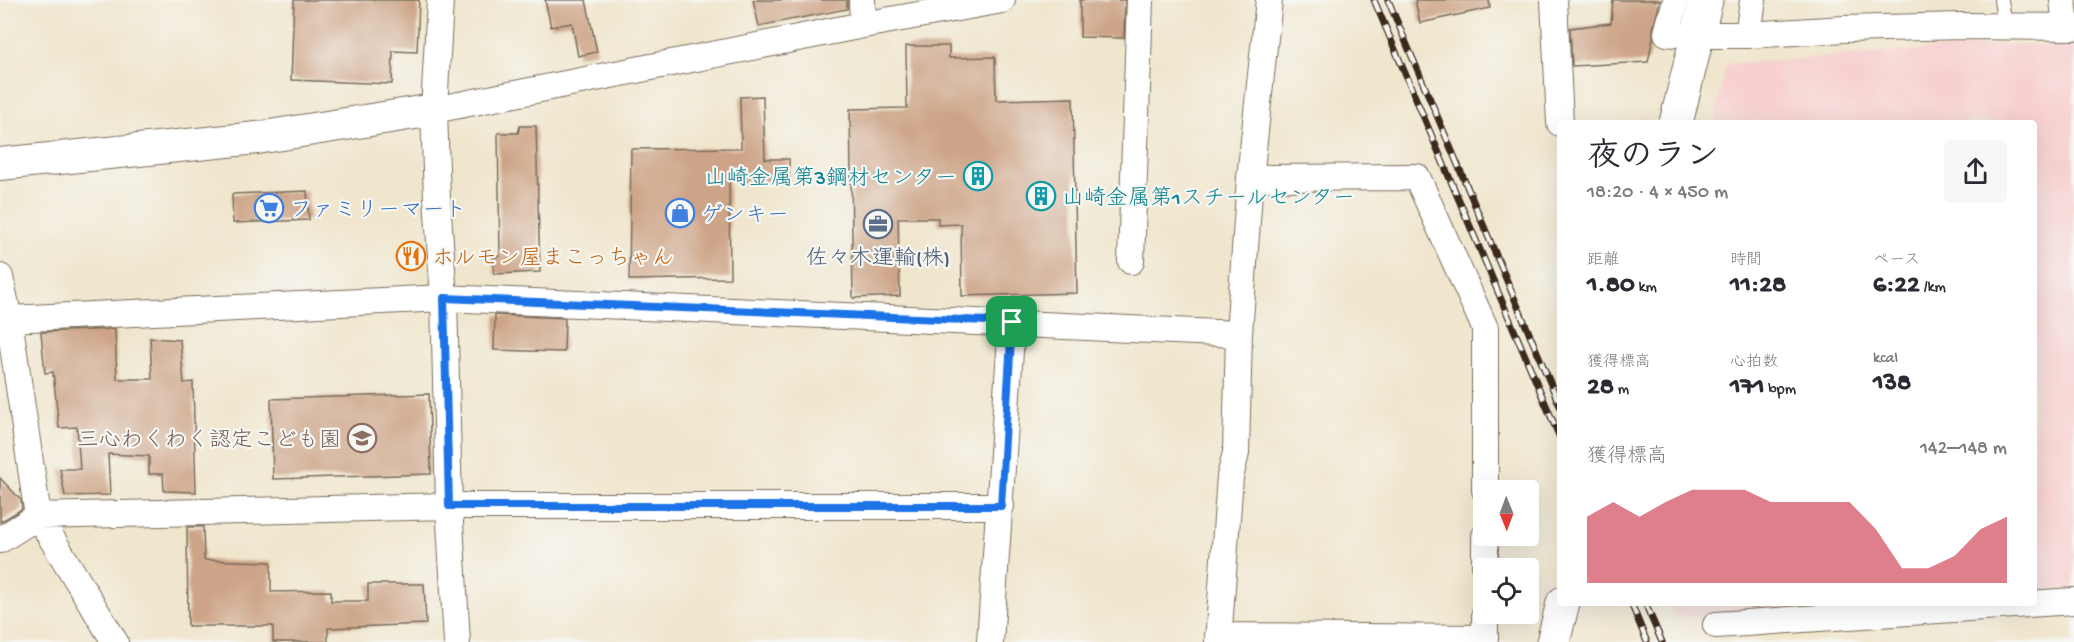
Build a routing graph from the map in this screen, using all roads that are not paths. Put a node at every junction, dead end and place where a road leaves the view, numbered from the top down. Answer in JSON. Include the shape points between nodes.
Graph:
{"nodes":[{"id":1,"x":440,"y":0,"type":"edge"},
{"id":2,"x":862,"y":0,"type":"edge"},
{"id":3,"x":1002,"y":0,"type":"edge"},
{"id":4,"x":1140,"y":0,"type":"edge"},
{"id":5,"x":1269,"y":0,"type":"edge"},
{"id":6,"x":1554,"y":0,"type":"edge"},
{"id":7,"x":1676,"y":0,"type":"edge"},
{"id":8,"x":1706,"y":0,"type":"edge"},
{"id":9,"x":1753,"y":0,"type":"edge"},
{"id":10,"x":2001,"y":0,"type":"edge"},
{"id":11,"x":2063,"y":0,"type":"edge"},
{"id":12,"x":863,"y":25,"type":"junction"},
{"id":13,"x":2005,"y":26,"type":"junction"},
{"id":14,"x":2070,"y":27,"type":"edge"},
{"id":15,"x":1675,"y":34,"type":"dead end"},
{"id":16,"x":1711,"y":35,"type":"dead end"},
{"id":17,"x":1748,"y":35,"type":"junction"},
{"id":18,"x":434,"y":110,"type":"junction"},
{"id":19,"x":1560,"y":120,"type":"edge"},
{"id":20,"x":1677,"y":120,"type":"edge"},
{"id":21,"x":0,"y":164,"type":"edge"},
{"id":22,"x":1250,"y":178,"type":"junction"},
{"id":23,"x":1131,"y":261,"type":"dead end"},
{"id":24,"x":0,"y":277,"type":"edge"},
{"id":25,"x":444,"y":298,"type":"junction"},
{"id":26,"x":9,"y":319,"type":"junction"},
{"id":27,"x":1012,"y":322,"type":"junction"},
{"id":28,"x":1239,"y":334,"type":"junction"},
{"id":29,"x":1485,"y":480,"type":"edge"},
{"id":30,"x":449,"y":506,"type":"junction"},
{"id":31,"x":1001,"y":506,"type":"junction"},
{"id":32,"x":38,"y":516,"type":"junction"},
{"id":33,"x":0,"y":540,"type":"edge"},
{"id":34,"x":2074,"y":601,"type":"edge"},
{"id":35,"x":2037,"y":603,"type":"edge"},
{"id":36,"x":1562,"y":606,"type":"edge"},
{"id":37,"x":1999,"y":606,"type":"edge"},
{"id":38,"x":1485,"y":624,"type":"edge"},
{"id":39,"x":1716,"y":625,"type":"dead end"},
{"id":40,"x":1218,"y":639,"type":"edge"},
{"id":41,"x":115,"y":642,"type":"edge"},
{"id":42,"x":457,"y":642,"type":"edge"},
{"id":43,"x":990,"y":642,"type":"edge"},
{"id":44,"x":1553,"y":642,"type":"edge"}],
"edges":[{"from":1,"to":18,"type":"street"},
{"from":2,"to":12,"type":"street"},
{"from":3,"to":12,"type":"street"},
{"from":4,"to":23,"type":"street"},
{"from":5,"to":22,"type":"street"},
{"from":6,"to":19,"type":"street"},
{"from":7,"to":15,"type":"street","via":[[1667,33]]},
{"from":8,"to":20,"type":"main road"},
{"from":9,"to":17,"type":"street"},
{"from":10,"to":13,"type":"lane"},
{"from":11,"to":14,"type":"street"},
{"from":12,"to":18,"type":"street"},
{"from":13,"to":14,"type":"street"},
{"from":13,"to":17,"type":"street"},
{"from":16,"to":17,"type":"street"},
{"from":18,"to":21,"type":"street","via":[[257,138]]},
{"from":18,"to":25,"type":"street"},
{"from":22,"to":28,"type":"street"},
{"from":22,"to":29,"type":"street","via":[[1417,177],[1485,328]]},
{"from":24,"to":26,"type":"street"},
{"from":25,"to":26,"type":"street"},
{"from":25,"to":27,"type":"street"},
{"from":25,"to":30,"type":"street"},
{"from":26,"to":32,"type":"street"},
{"from":27,"to":28,"type":"street"},
{"from":27,"to":31,"type":"street"},
{"from":28,"to":40,"type":"street","via":[[1236,453],[1230,477]]},
{"from":30,"to":31,"type":"street"},
{"from":30,"to":32,"type":"street"},
{"from":30,"to":42,"type":"street"},
{"from":31,"to":43,"type":"street"},
{"from":32,"to":33,"type":"street"},
{"from":32,"to":41,"type":"street"},
{"from":34,"to":35,"type":"street"},
{"from":36,"to":44,"type":"main road"},
{"from":37,"to":39,"type":"street"},
{"from":38,"to":40,"type":"street","via":[[1485,638]]}]}
